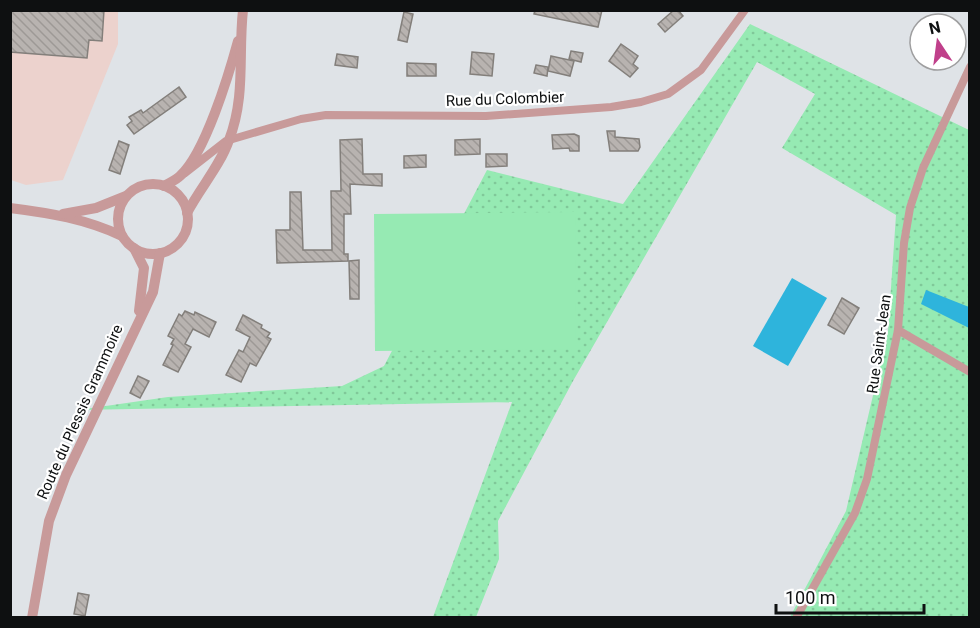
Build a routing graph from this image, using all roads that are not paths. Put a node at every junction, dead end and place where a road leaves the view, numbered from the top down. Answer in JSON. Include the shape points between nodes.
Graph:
{"nodes":[{"id":1,"x":243,"y":10,"type":"edge"},
{"id":2,"x":745,"y":10,"type":"edge"},
{"id":3,"x":241,"y":29,"type":"junction"},
{"id":4,"x":969,"y":67,"type":"edge"},
{"id":5,"x":230,"y":140,"type":"junction"},
{"id":6,"x":181,"y":176,"type":"junction"},
{"id":7,"x":164,"y":186,"type":"junction"},
{"id":8,"x":126,"y":196,"type":"junction"},
{"id":9,"x":10,"y":208,"type":"edge"},
{"id":10,"x":187,"y":213,"type":"junction"},
{"id":11,"x":60,"y":214,"type":"junction"},
{"id":12,"x":122,"y":236,"type":"junction"},
{"id":13,"x":134,"y":248,"type":"junction"},
{"id":14,"x":160,"y":253,"type":"junction"},
{"id":15,"x":136,"y":324,"type":"junction"},
{"id":16,"x":898,"y":330,"type":"junction"},
{"id":17,"x":969,"y":372,"type":"edge"},
{"id":18,"x":32,"y":618,"type":"edge"},
{"id":19,"x":796,"y":618,"type":"edge"}],
"edges":[{"from":1,"to":3,"type":"street"},
{"from":2,"to":5,"type":"street","name":"Rue du Colombier","via":[[701,70],[668,94],[641,102],[486,116],[326,115]]},
{"from":3,"to":5,"type":"street","via":[[242,85]]},
{"from":3,"to":6,"type":"street","via":[[209,127]]},
{"from":4,"to":16,"type":"street","name":"Rue Saint-Jean","via":[[923,168],[910,208]]},
{"from":5,"to":6,"type":"street"},
{"from":5,"to":10,"type":"street"},
{"from":6,"to":7,"type":"street"},
{"from":7,"to":8,"type":"street","via":[[144,185]]},
{"from":7,"to":10,"type":"street","via":[[179,196]]},
{"from":8,"to":11,"type":"street","via":[[96,208]]},
{"from":8,"to":12,"type":"street","via":[[118,216]]},
{"from":9,"to":11,"type":"street"},
{"from":10,"to":14,"type":"street","via":[[182,238]]},
{"from":11,"to":12,"type":"street"},
{"from":12,"to":13,"type":"street"},
{"from":13,"to":14,"type":"street"},
{"from":13,"to":15,"type":"street","name":"Route du Plessis Grammoire","via":[[144,268]]},
{"from":14,"to":15,"type":"street","name":"Route du Plessis Grammoire","via":[[153,292]]},
{"from":15,"to":18,"type":"street","name":"Route du Plessis Grammoire","via":[[66,475],[49,521]]},
{"from":16,"to":17,"type":"street"},
{"from":16,"to":19,"type":"street","name":"Rue Saint-Jean","via":[[877,442],[855,513]]}]}
